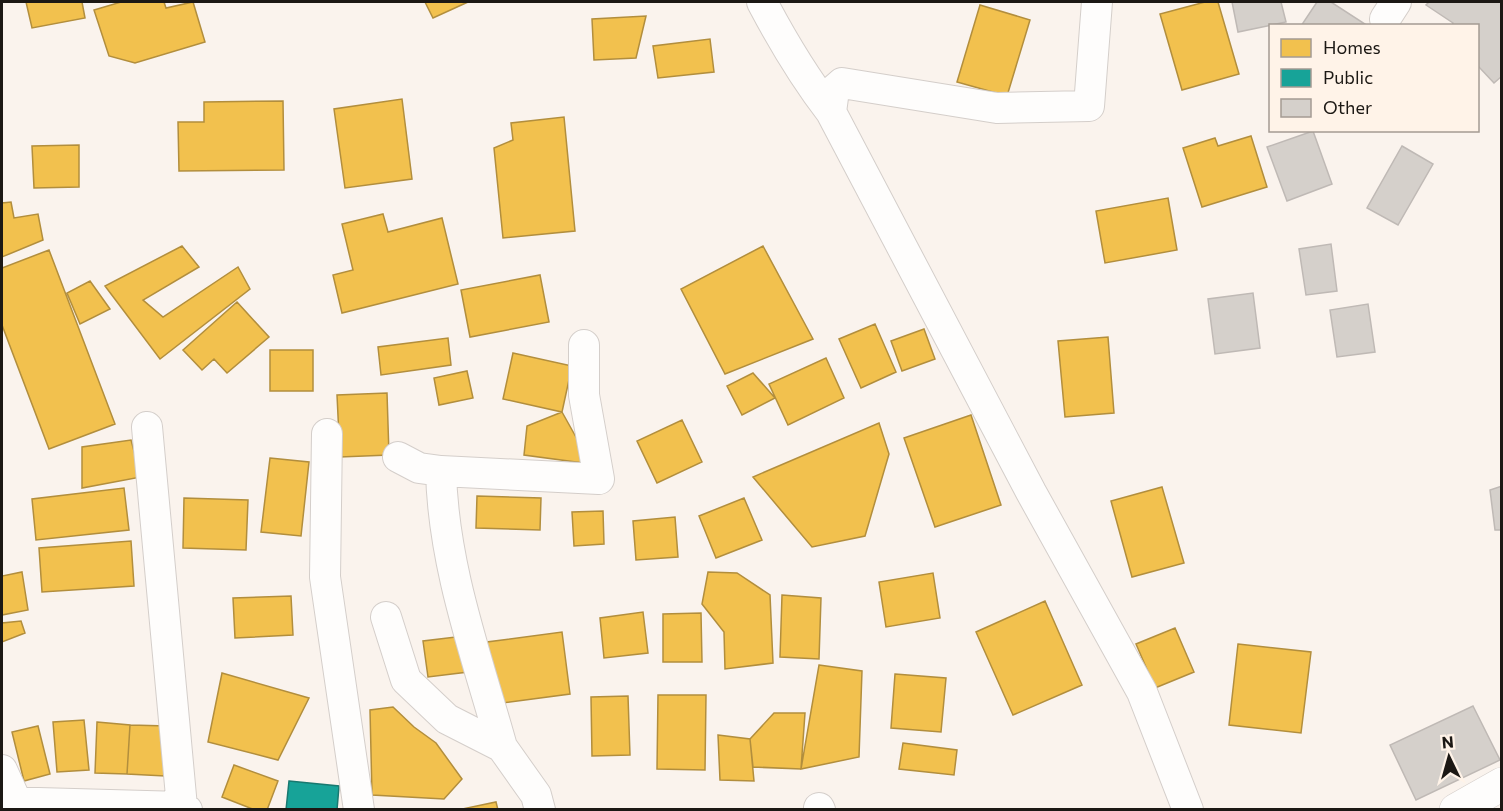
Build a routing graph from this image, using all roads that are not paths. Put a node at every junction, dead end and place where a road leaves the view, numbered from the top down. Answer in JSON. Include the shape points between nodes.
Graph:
{"nodes":[{"id":1,"x":762,"y":2,"type":"edge"},
{"id":2,"x":1097,"y":2,"type":"edge"},
{"id":3,"x":831,"y":112,"type":"junction"},
{"id":4,"x":584,"y":345,"type":"dead end"},
{"id":5,"x":147,"y":427,"type":"dead end"},
{"id":6,"x":327,"y":434,"type":"dead end"},
{"id":7,"x":398,"y":457,"type":"dead end"},
{"id":8,"x":441,"y":471,"type":"junction"},
{"id":9,"x":386,"y":617,"type":"dead end"},
{"id":10,"x":502,"y":747,"type":"junction"},
{"id":11,"x":2,"y":770,"type":"edge"},
{"id":12,"x":1502,"y":784,"type":"edge"},
{"id":13,"x":9,"y":803,"type":"edge"},
{"id":14,"x":185,"y":808,"type":"edge"},
{"id":15,"x":359,"y":810,"type":"edge"},
{"id":16,"x":540,"y":810,"type":"edge"},
{"id":17,"x":1188,"y":810,"type":"edge"},
{"id":18,"x":1456,"y":810,"type":"edge"}],
"edges":[{"from":1,"to":3,"type":"street","via":[[809,84]]},
{"from":2,"to":3,"type":"street","via":[[1089,106],[997,108],[842,83],[834,90]]},
{"from":3,"to":17,"type":"street","via":[[1031,492],[1142,692]]},
{"from":4,"to":8,"type":"street","via":[[584,395],[599,479]]},
{"from":5,"to":14,"type":"street"},
{"from":6,"to":15,"type":"street","via":[[325,577]]},
{"from":7,"to":8,"type":"street","via":[[419,468]]},
{"from":8,"to":10,"type":"street","via":[[452,570]]},
{"from":9,"to":10,"type":"street","via":[[406,680],[447,719]]},
{"from":10,"to":16,"type":"street","via":[[536,795]]},
{"from":11,"to":13,"type":"street"},
{"from":12,"to":18,"type":"main road"},
{"from":13,"to":14,"type":"street"}]}
